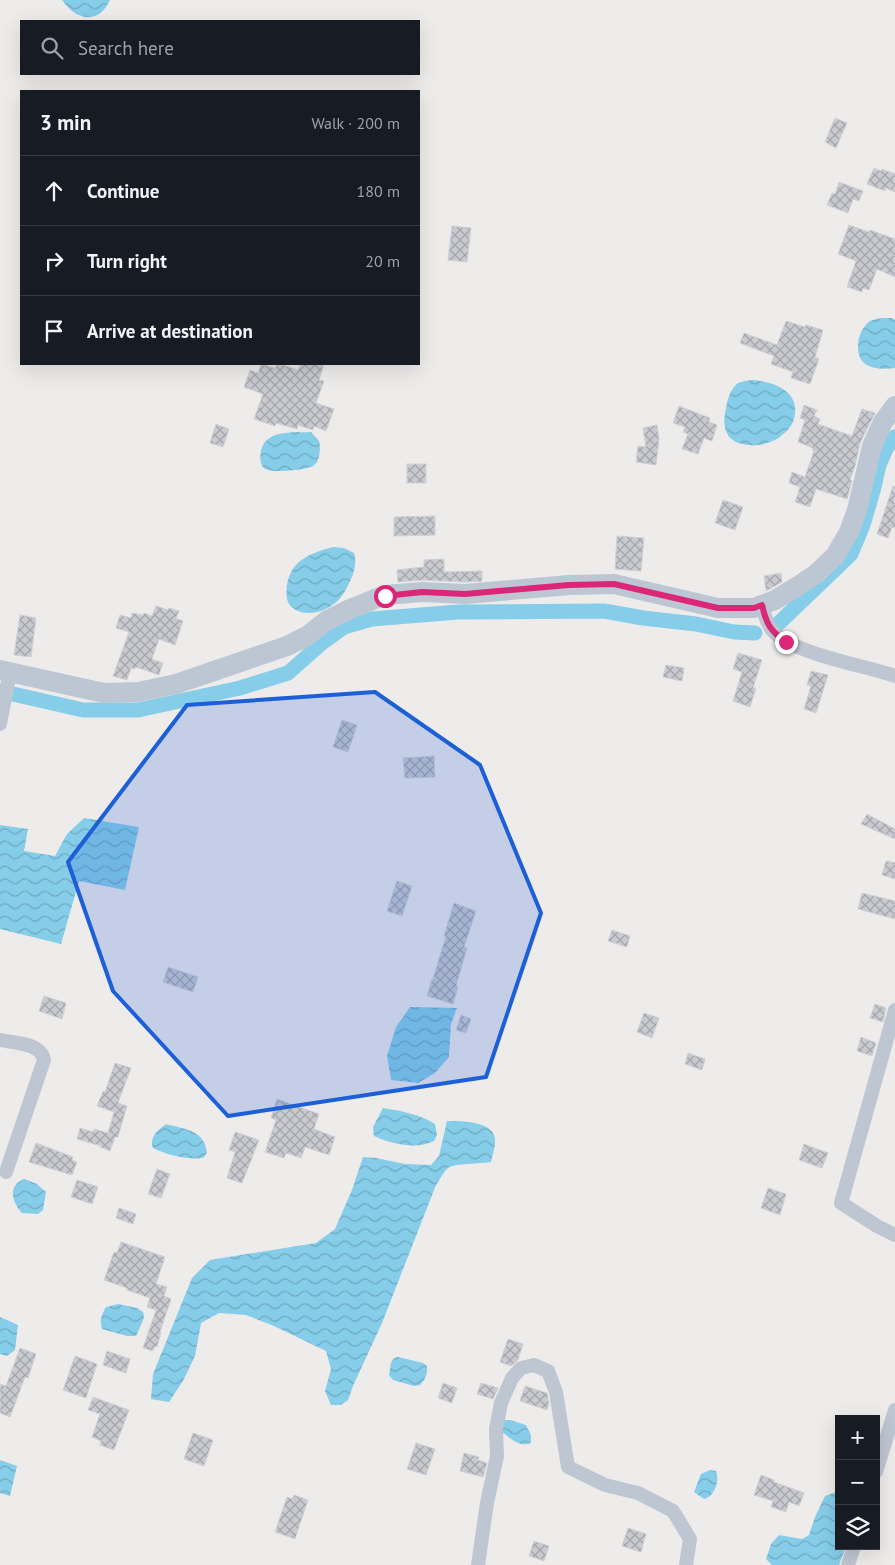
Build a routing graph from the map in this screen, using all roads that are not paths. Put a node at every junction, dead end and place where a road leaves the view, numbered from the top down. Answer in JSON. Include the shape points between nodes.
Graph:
{"nodes":[{"id":1,"x":895,"y":406,"type":"edge"},
{"id":2,"x":762,"y":605,"type":"junction"},
{"id":3,"x":5,"y":671,"type":"edge"},
{"id":4,"x":895,"y":676,"type":"edge"},
{"id":5,"x":0,"y":724,"type":"edge"},
{"id":6,"x":895,"y":1010,"type":"edge"},
{"id":7,"x":0,"y":1040,"type":"edge"},
{"id":8,"x":6,"y":1172,"type":"dead end"},
{"id":9,"x":895,"y":1235,"type":"edge"},
{"id":10,"x":895,"y":1410,"type":"edge"},
{"id":11,"x":880,"y":1460,"type":"edge"},
{"id":12,"x":853,"y":1550,"type":"edge"},
{"id":13,"x":478,"y":1565,"type":"edge"},
{"id":14,"x":686,"y":1565,"type":"edge"},
{"id":15,"x":848,"y":1565,"type":"edge"}],
"edges":[{"from":1,"to":2,"type":"street","via":[[872,446],[857,510],[849,532],[834,556],[816,574]]},
{"from":2,"to":3,"type":"street","via":[[718,608],[614,584],[465,594],[422,592],[385,596],[326,621],[287,646],[176,684],[138,692],[104,693]]},
{"from":2,"to":4,"type":"street","via":[[765,620],[786,642]]},
{"from":3,"to":5,"type":"street"},
{"from":6,"to":9,"type":"street","via":[[841,1203]]},
{"from":7,"to":8,"type":"street","via":[[36,1048],[44,1060]]},
{"from":10,"to":11,"type":"street"},
{"from":12,"to":15,"type":"street"},
{"from":13,"to":14,"type":"street","via":[[497,1456],[496,1429],[501,1403],[512,1378],[521,1368],[534,1365],[548,1371],[556,1392],[568,1467],[605,1485],[638,1493],[673,1511],[690,1539]]}]}
